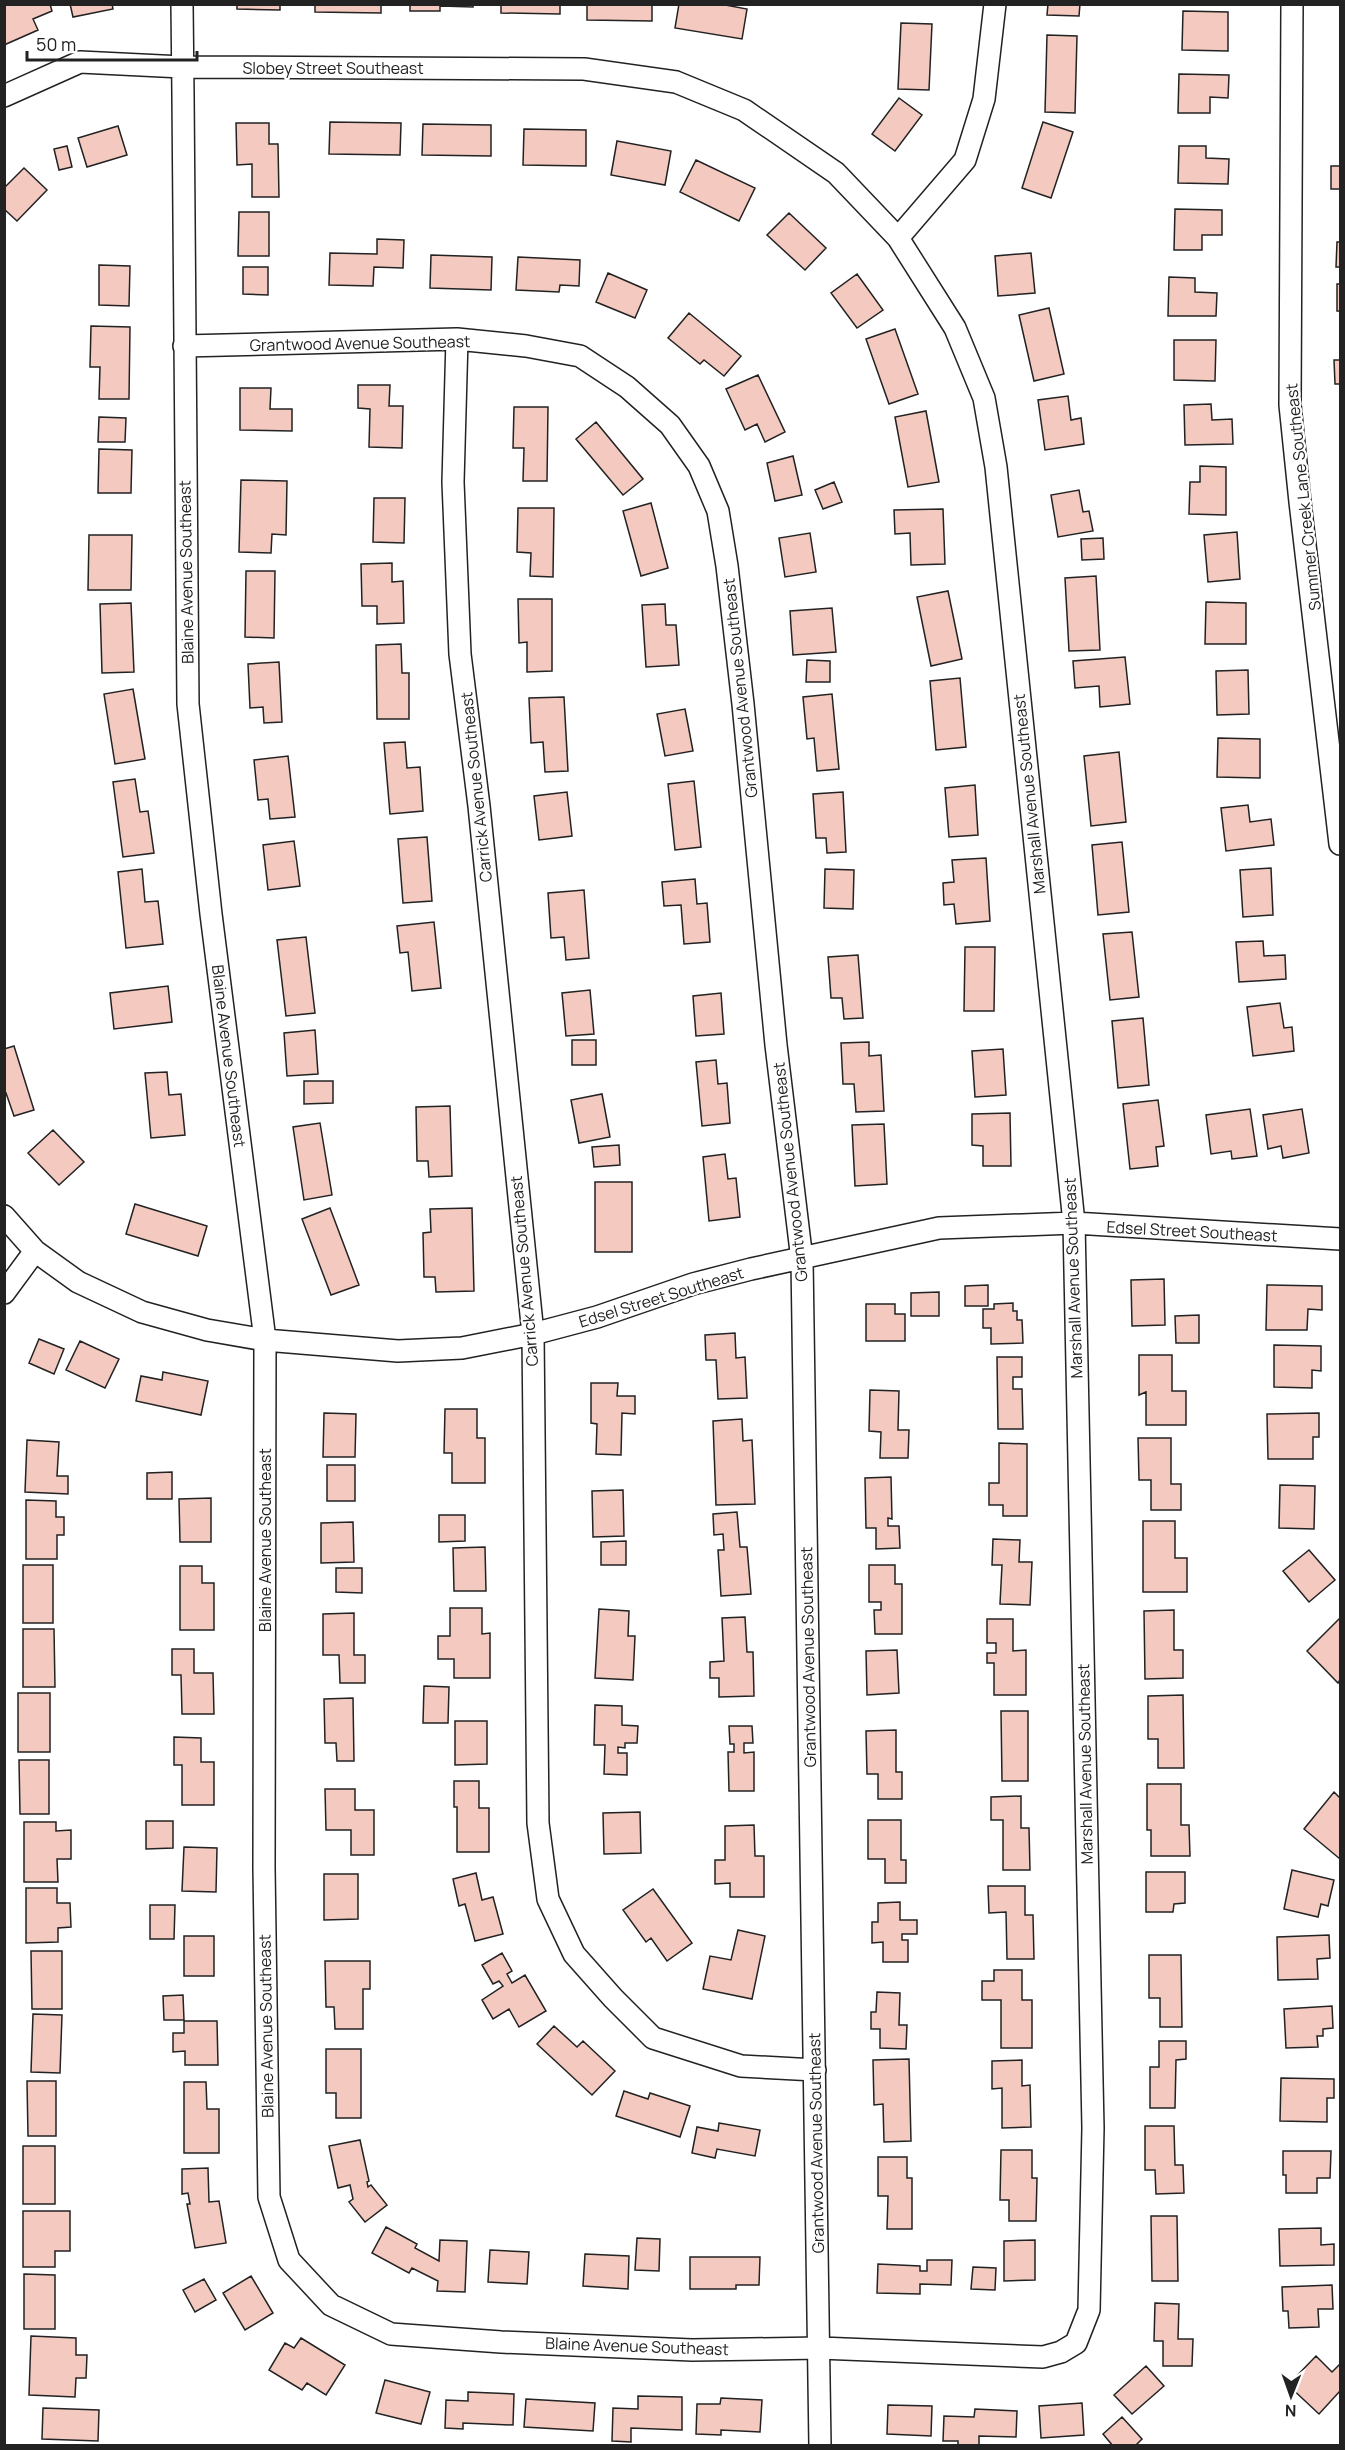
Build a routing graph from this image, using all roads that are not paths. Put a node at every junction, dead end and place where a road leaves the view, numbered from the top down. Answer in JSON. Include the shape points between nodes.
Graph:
{"nodes":[{"id":1,"x":182,"y":4,"type":"edge"},
{"id":2,"x":995,"y":4,"type":"edge"},
{"id":3,"x":1292,"y":4,"type":"edge"},
{"id":4,"x":183,"y":67,"type":"junction"},
{"id":5,"x":668,"y":81,"type":"joint"},
{"id":6,"x":4,"y":96,"type":"edge"},
{"id":7,"x":898,"y":238,"type":"junction"},
{"id":8,"x":457,"y":339,"type":"junction"},
{"id":9,"x":184,"y":346,"type":"junction"},
{"id":10,"x":1341,"y":844,"type":"edge"},
{"id":11,"x":4,"y":1216,"type":"edge"},
{"id":12,"x":1074,"y":1224,"type":"junction"},
{"id":13,"x":1341,"y":1239,"type":"edge"},
{"id":14,"x":35,"y":1251,"type":"junction"},
{"id":15,"x":802,"y":1260,"type":"junction"},
{"id":16,"x":4,"y":1293,"type":"edge"},
{"id":17,"x":533,"y":1334,"type":"junction"},
{"id":18,"x":265,"y":1340,"type":"junction"},
{"id":19,"x":815,"y":2070,"type":"junction"},
{"id":20,"x":1076,"y":2343,"type":"joint"},
{"id":21,"x":820,"y":2348,"type":"junction"},
{"id":22,"x":820,"y":2445,"type":"edge"}],
"edges":[{"from":1,"to":4,"type":"street","name":"Blaine Avenue Southeast"},
{"from":2,"to":7,"type":"street","via":[[984,99],[965,160]]},
{"from":3,"to":10,"type":"street","name":"Summer Creek Lane Southeast","via":[[1290,405]]},
{"from":4,"to":5,"type":"street","name":"Slobey Street Southeast","via":[[584,69]]},
{"from":4,"to":6,"type":"street","name":"Slobey Street Southeast","via":[[80,62]]},
{"from":4,"to":9,"type":"street","name":"Blaine Avenue Southeast"},
{"from":5,"to":7,"type":"street","name":"Marshall Avenue Southeast","via":[[744,110],[836,173]]},
{"from":7,"to":12,"type":"street","name":"Marshall Avenue Southeast","via":[[955,328],[984,398],[996,467]]},
{"from":8,"to":9,"type":"street","name":"Grantwood Avenue Southeast"},
{"from":8,"to":15,"type":"street","name":"Grantwood Avenue Southeast","via":[[580,356],[627,387],[670,426],[699,466],[718,511],[743,704],[776,1045]]},
{"from":8,"to":17,"type":"street","name":"Carrick Avenue Southeast","via":[[453,482],[460,654]]},
{"from":9,"to":18,"type":"street","name":"Blaine Avenue Southeast","via":[[188,704]]},
{"from":11,"to":14,"type":"street","name":"Edsel Street Southeast"},
{"from":12,"to":13,"type":"street","name":"Edsel Street Southeast"},
{"from":12,"to":15,"type":"street","name":"Edsel Street Southeast","via":[[939,1228]]},
{"from":12,"to":20,"type":"street","name":"Marshall Avenue Southeast","via":[[1093,2128],[1089,2310]]},
{"from":14,"to":16,"type":"street"},
{"from":14,"to":18,"type":"street","name":"Edsel Street Southeast","via":[[78,1282],[142,1312],[207,1330]]},
{"from":15,"to":17,"type":"street","name":"Edsel Street Southeast","via":[[693,1284]]},
{"from":15,"to":19,"type":"street","name":"Grantwood Avenue Southeast"},
{"from":17,"to":18,"type":"street","name":"Edsel Street Southeast","via":[[462,1348],[398,1351]]},
{"from":17,"to":19,"type":"street","name":"Carrick Avenue Southeast","via":[[538,1823],[548,1899],[574,1954],[653,2038],[741,2066]]},
{"from":18,"to":21,"type":"street","name":"Blaine Avenue Southeast","via":[[264,1868],[269,2198],[290,2260],[331,2305],[391,2334],[692,2350]]},
{"from":19,"to":21,"type":"street","name":"Grantwood Avenue Southeast"},
{"from":20,"to":21,"type":"street","name":"Blaine Avenue Southeast","via":[[1043,2357]]},
{"from":21,"to":22,"type":"street","name":"Grantwood Avenue Southeast"}]}
